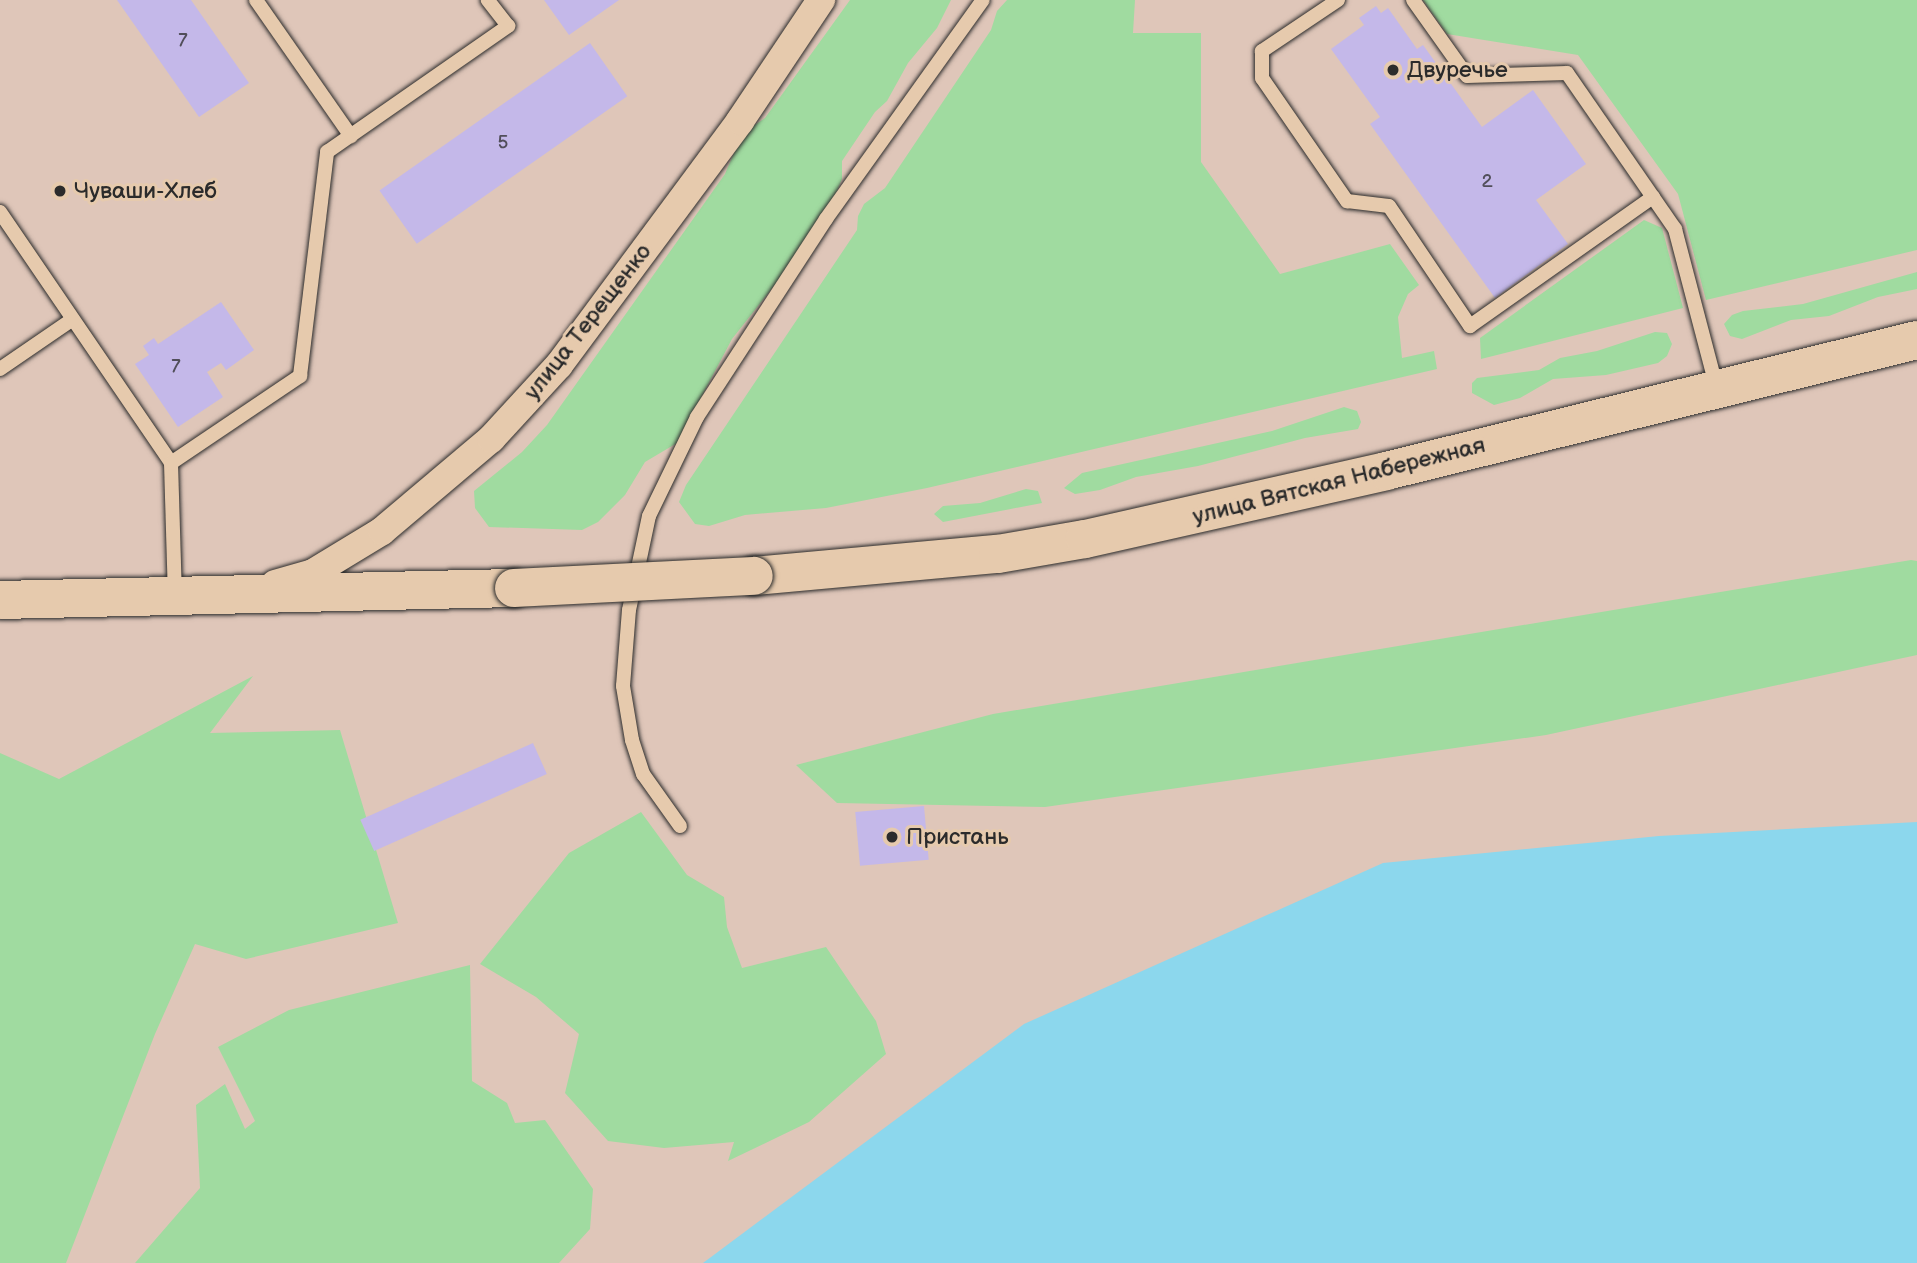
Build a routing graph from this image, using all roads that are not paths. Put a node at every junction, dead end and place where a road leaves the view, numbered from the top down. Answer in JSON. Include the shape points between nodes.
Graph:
{"nodes":[{"id":1,"x":256,"y":0,"type":"edge"},
{"id":2,"x":488,"y":0,"type":"edge"},
{"id":3,"x":821,"y":0,"type":"edge"},
{"id":4,"x":983,"y":0,"type":"edge"},
{"id":5,"x":1338,"y":0,"type":"edge"},
{"id":6,"x":1413,"y":0,"type":"edge"},
{"id":7,"x":351,"y":136,"type":"junction"},
{"id":8,"x":1653,"y":197,"type":"junction"},
{"id":9,"x":0,"y":212,"type":"edge"},
{"id":10,"x":74,"y":319,"type":"junction"},
{"id":11,"x":1917,"y":340,"type":"edge"},
{"id":12,"x":0,"y":369,"type":"edge"},
{"id":13,"x":1717,"y":389,"type":"junction"},
{"id":14,"x":171,"y":463,"type":"junction"},
{"id":15,"x":244,"y":594,"type":"junction"},
{"id":16,"x":175,"y":596,"type":"junction"},
{"id":17,"x":0,"y":600,"type":"edge"},
{"id":18,"x":680,"y":826,"type":"dead end"}],
"edges":[{"from":1,"to":7,"type":"lane"},
{"from":2,"to":7,"type":"lane","via":[[508,26]]},
{"from":3,"to":15,"type":"street","name":"улица Терещенко","via":[[740,121],[559,365],[491,439],[423,498],[346,555],[313,573]]},
{"from":4,"to":18,"type":"lane","via":[[825,219],[697,417],[649,516],[629,610],[623,686],[643,774]]},
{"from":5,"to":8,"type":"lane","via":[[1262,51],[1262,78],[1347,201],[1389,206],[1470,326]]},
{"from":6,"to":8,"type":"lane","via":[[1467,76],[1567,73]]},
{"from":7,"to":14,"type":"lane","via":[[327,152],[300,376]]},
{"from":8,"to":13,"type":"lane","via":[[1675,229]]},
{"from":9,"to":10,"type":"lane"},
{"from":10,"to":12,"type":"lane"},
{"from":10,"to":14,"type":"lane"},
{"from":11,"to":13,"type":"street","name":"улица Вятская Набережная"},
{"from":13,"to":15,"type":"street","name":"улица Вятская Набережная","bridge":true,"via":[[1217,511],[998,554],[754,576],[514,589]]},
{"from":14,"to":16,"type":"lane"},
{"from":15,"to":16,"type":"street","name":"улица Терещенко"},
{"from":16,"to":17,"type":"street","name":"улица Терещенко"}]}
